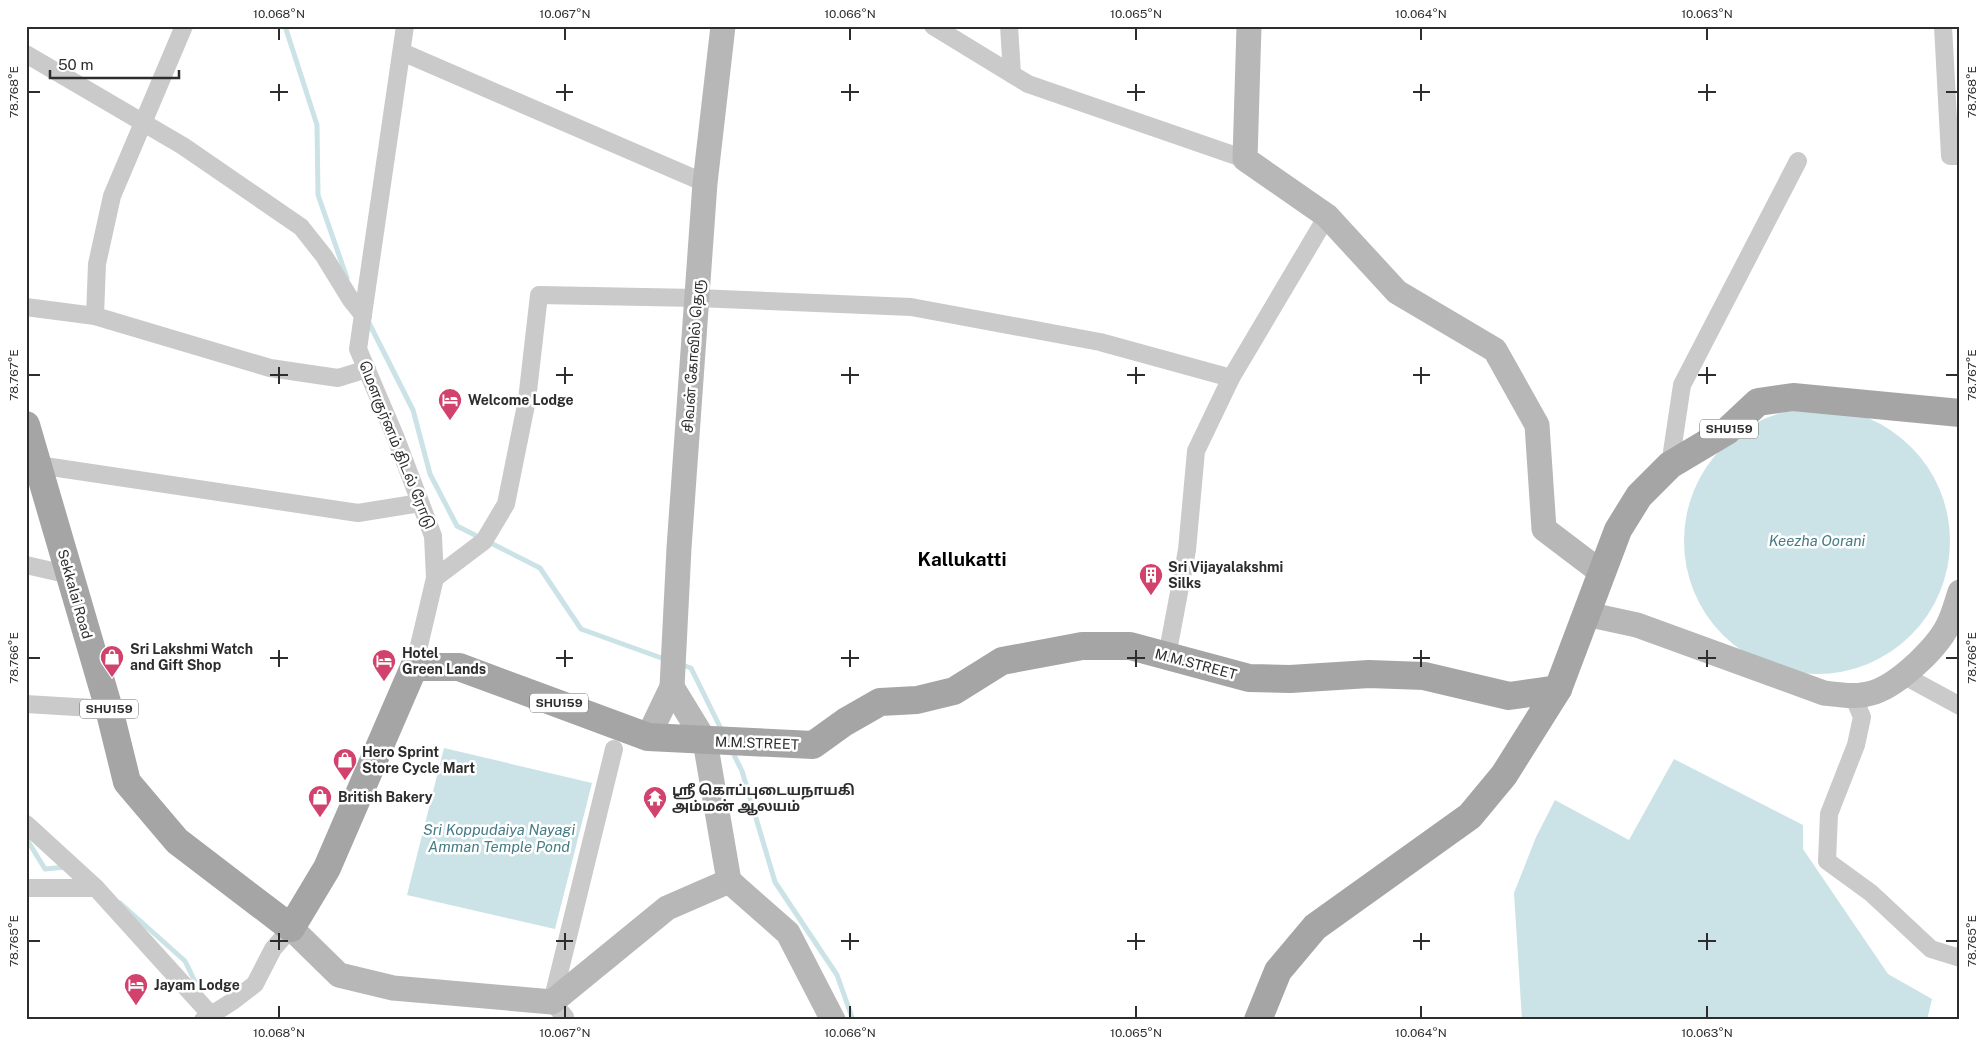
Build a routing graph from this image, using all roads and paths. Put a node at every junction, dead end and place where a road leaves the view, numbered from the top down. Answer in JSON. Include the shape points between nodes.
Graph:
{"nodes":[{"id":1,"x":184,"y":26,"type":"edge"},
{"id":2,"x":405,"y":26,"type":"edge"},
{"id":3,"x":723,"y":26,"type":"edge"},
{"id":4,"x":933,"y":26,"type":"edge"},
{"id":5,"x":1009,"y":26,"type":"edge"},
{"id":6,"x":1249,"y":26,"type":"edge"},
{"id":7,"x":1943,"y":26,"type":"edge"},
{"id":8,"x":402,"y":52,"type":"junction"},
{"id":9,"x":26,"y":54,"type":"edge"},
{"id":10,"x":1012,"y":74,"type":"junction"},
{"id":11,"x":143,"y":124,"type":"junction"},
{"id":12,"x":1960,"y":156,"type":"edge"},
{"id":13,"x":1245,"y":159,"type":"junction"},
{"id":14,"x":1798,"y":161,"type":"dead end"},
{"id":15,"x":705,"y":184,"type":"junction"},
{"id":16,"x":1327,"y":216,"type":"junction"},
{"id":17,"x":697,"y":298,"type":"junction"},
{"id":18,"x":26,"y":306,"type":"edge"},
{"id":19,"x":363,"y":315,"type":"junction"},
{"id":20,"x":95,"y":316,"type":"junction"},
{"id":21,"x":367,"y":369,"type":"junction"},
{"id":22,"x":1231,"y":378,"type":"junction"},
{"id":23,"x":1960,"y":413,"type":"edge"},
{"id":24,"x":26,"y":425,"type":"edge"},
{"id":25,"x":38,"y":465,"type":"junction"},
{"id":26,"x":1670,"y":465,"type":"junction"},
{"id":27,"x":420,"y":503,"type":"junction"},
{"id":28,"x":26,"y":565,"type":"edge"},
{"id":29,"x":1602,"y":572,"type":"junction"},
{"id":30,"x":70,"y":575,"type":"junction"},
{"id":31,"x":435,"y":578,"type":"junction"},
{"id":32,"x":1960,"y":592,"type":"edge"},
{"id":33,"x":1586,"y":614,"type":"junction"},
{"id":34,"x":1167,"y":656,"type":"junction"},
{"id":35,"x":414,"y":667,"type":"junction"},
{"id":36,"x":1903,"y":675,"type":"junction"},
{"id":37,"x":672,"y":688,"type":"junction"},
{"id":38,"x":1558,"y":689,"type":"junction"},
{"id":39,"x":1853,"y":696,"type":"junction"},
{"id":40,"x":26,"y":704,"type":"edge"},
{"id":41,"x":1960,"y":706,"type":"edge"},
{"id":42,"x":109,"y":709,"type":"junction"},
{"id":43,"x":648,"y":737,"type":"junction"},
{"id":44,"x":705,"y":741,"type":"junction"},
{"id":45,"x":614,"y":749,"type":"dead end"},
{"id":46,"x":26,"y":824,"type":"edge"},
{"id":47,"x":729,"y":881,"type":"junction"},
{"id":48,"x":26,"y":888,"type":"edge"},
{"id":49,"x":96,"y":888,"type":"junction"},
{"id":50,"x":291,"y":928,"type":"junction"},
{"id":51,"x":1960,"y":958,"type":"edge"},
{"id":52,"x":558,"y":1011,"type":"edge"},
{"id":53,"x":207,"y":1017,"type":"edge"},
{"id":54,"x":833,"y":1020,"type":"edge"},
{"id":55,"x":1258,"y":1020,"type":"edge"}],
"edges":[{"from":1,"to":11,"type":"street"},
{"from":2,"to":8,"type":"street","name":"மௌகுர்னம் திடல் ரோடு"},
{"from":3,"to":15,"type":"street","name":"சிவன் கோவில் தெரு"},
{"from":4,"to":10,"type":"street"},
{"from":5,"to":10,"type":"street"},
{"from":6,"to":13,"type":"street"},
{"from":7,"to":12,"type":"street","via":[[1950,156]]},
{"from":8,"to":15,"type":"street"},
{"from":8,"to":19,"type":"street","name":"மௌகுர்னம் திடல் ரோடு"},
{"from":9,"to":11,"type":"street"},
{"from":10,"to":13,"type":"street","via":[[1028,84]]},
{"from":11,"to":19,"type":"street","via":[[183,146],[301,227]]},
{"from":11,"to":20,"type":"street","via":[[112,196],[97,264]]},
{"from":13,"to":16,"type":"street"},
{"from":14,"to":26,"type":"street","via":[[1684,380]]},
{"from":15,"to":17,"type":"street","name":"சிவன் கோவில் தெரு"},
{"from":16,"to":22,"type":"street"},
{"from":16,"to":29,"type":"street","via":[[1397,292],[1495,350],[1537,425],[1544,529]]},
{"from":17,"to":22,"type":"street","via":[[911,307],[1100,342]]},
{"from":17,"to":31,"type":"street","via":[[539,295],[527,400],[506,504],[484,541]]},
{"from":17,"to":37,"type":"street","name":"சிவன் கோவில் தெரு"},
{"from":18,"to":20,"type":"street"},
{"from":19,"to":21,"type":"street","name":"மௌகுர்னம் திடல் ரோடு","via":[[358,349]]},
{"from":20,"to":21,"type":"street","via":[[270,368],[338,378]]},
{"from":21,"to":27,"type":"street","name":"மௌகுர்னம் திடல் ரோடு"},
{"from":22,"to":34,"type":"street","via":[[1196,451],[1187,550]]},
{"from":23,"to":26,"type":"main road","number":"SHU159","via":[[1793,396],[1758,402],[1727,431]]},
{"from":24,"to":25,"type":"main road","name":"Sekkalai Road","number":"SHU159"},
{"from":25,"to":27,"type":"street","via":[[358,513]]},
{"from":25,"to":30,"type":"main road","name":"Sekkalai Road","number":"SHU159"},
{"from":26,"to":29,"type":"main road","number":"SHU159","via":[[1639,496],[1618,530]]},
{"from":27,"to":31,"type":"street","name":"மௌகுர்னம் திடல் ரோடு","via":[[433,536]]},
{"from":28,"to":30,"type":"street"},
{"from":29,"to":33,"type":"main road","number":"SHU159"},
{"from":30,"to":42,"type":"main road","name":"Sekkalai Road","number":"SHU159"},
{"from":31,"to":35,"type":"street","name":"மௌகுர்னம் திடல் ரோடு"},
{"from":32,"to":36,"type":"street","via":[[1950,623],[1928,653]]},
{"from":33,"to":38,"type":"main road","number":"SHU159"},
{"from":33,"to":39,"type":"street","via":[[1637,625],[1824,693]]},
{"from":34,"to":38,"type":"main road","name":"M.M.STREET","number":"SHU159","via":[[1249,678],[1369,674],[1424,676],[1509,696]]},
{"from":34,"to":44,"type":"main road","name":"M.M.STREET","number":"SHU159","via":[[1130,646],[1082,646],[1042,652],[1002,661],[954,691],[917,700],[880,702],[812,746]]},
{"from":35,"to":43,"type":"main road","number":"SHU159","via":[[459,667]]},
{"from":35,"to":50,"type":"main road","name":"மௌகுர்னம் திடல் ரோடு","via":[[327,868]]},
{"from":36,"to":39,"type":"street","via":[[1875,692]]},
{"from":36,"to":41,"type":"street"},
{"from":37,"to":43,"type":"street"},
{"from":37,"to":44,"type":"street"},
{"from":38,"to":55,"type":"main road","via":[[1504,775],[1470,816],[1315,927],[1278,971]]},
{"from":39,"to":51,"type":"street","via":[[1862,717],[1856,746],[1829,814],[1827,861],[1870,894],[1931,950]]},
{"from":40,"to":42,"type":"street"},
{"from":42,"to":50,"type":"main road","name":"Sekkalai Road","number":"SHU159","via":[[127,782],[177,841]]},
{"from":43,"to":44,"type":"main road","number":"SHU159"},
{"from":44,"to":47,"type":"street"},
{"from":45,"to":52,"type":"street"},
{"from":46,"to":49,"type":"street"},
{"from":47,"to":52,"type":"street","via":[[668,908]]},
{"from":47,"to":54,"type":"street","via":[[788,933]]},
{"from":48,"to":49,"type":"street"},
{"from":49,"to":53,"type":"street"},
{"from":50,"to":52,"type":"street","via":[[339,975],[393,988]]},
{"from":50,"to":53,"type":"street","via":[[273,949],[255,984]]}]}
